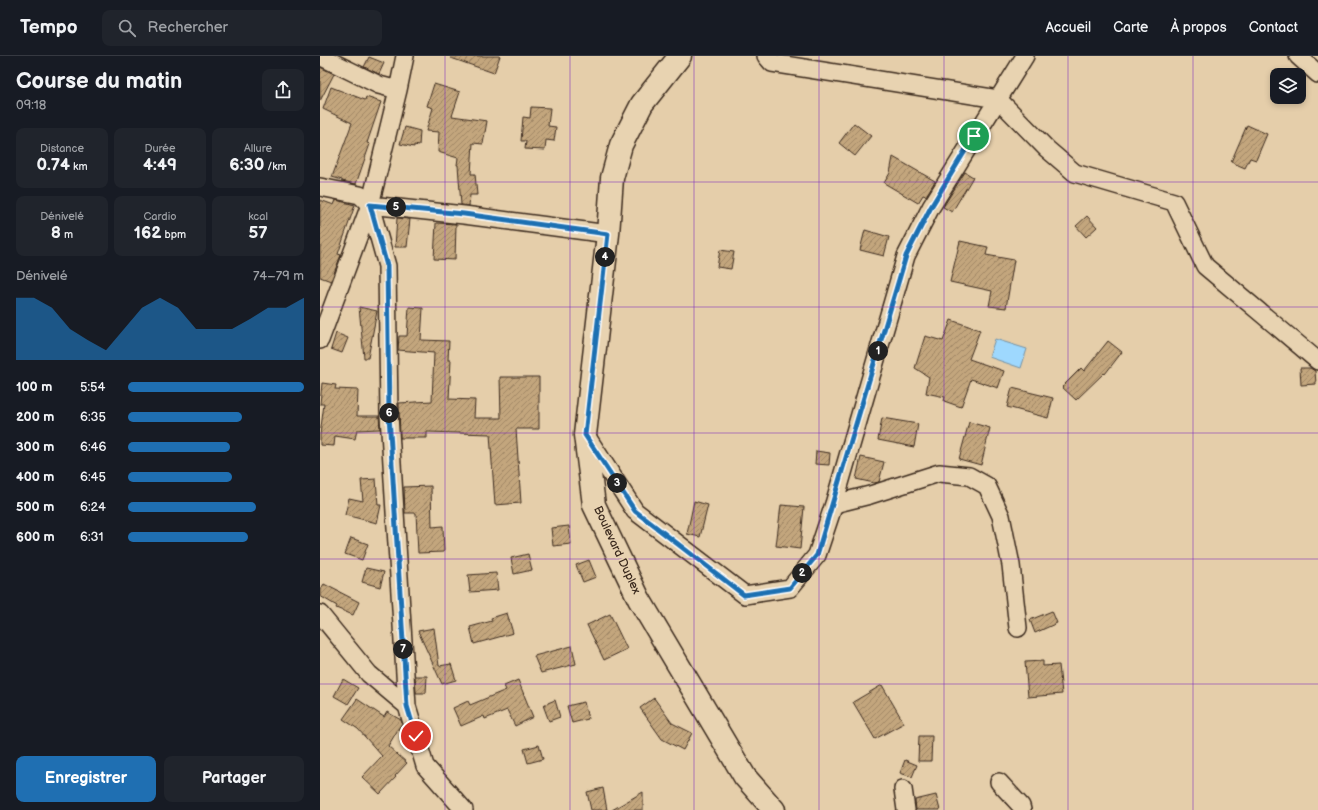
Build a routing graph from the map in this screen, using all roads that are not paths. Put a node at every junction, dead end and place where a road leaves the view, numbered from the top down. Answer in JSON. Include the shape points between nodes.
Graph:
{"nodes":[{"id":1,"x":320,"y":56,"type":"edge"},
{"id":2,"x":404,"y":56,"type":"edge"},
{"id":3,"x":680,"y":56,"type":"edge"},
{"id":4,"x":766,"y":56,"type":"edge"},
{"id":5,"x":1025,"y":56,"type":"edge"},
{"id":6,"x":1298,"y":56,"type":"edge"},
{"id":7,"x":1318,"y":74,"type":"edge"},
{"id":8,"x":398,"y":90,"type":"junction"},
{"id":9,"x":998,"y":98,"type":"junction"},
{"id":10,"x":320,"y":187,"type":"edge"},
{"id":11,"x":370,"y":205,"type":"junction"},
{"id":12,"x":608,"y":234,"type":"junction"},
{"id":13,"x":320,"y":340,"type":"edge"},
{"id":14,"x":1318,"y":361,"type":"edge"},
{"id":15,"x":585,"y":435,"type":"junction"},
{"id":16,"x":834,"y":504,"type":"junction"},
{"id":17,"x":320,"y":614,"type":"edge"},
{"id":18,"x":1018,"y":628,"type":"dead end"},
{"id":19,"x":407,"y":706,"type":"junction"},
{"id":20,"x":999,"y":782,"type":"dead end"},
{"id":21,"x":903,"y":790,"type":"dead end"},
{"id":22,"x":464,"y":810,"type":"edge"},
{"id":23,"x":774,"y":810,"type":"edge"},
{"id":24,"x":906,"y":810,"type":"edge"},
{"id":25,"x":1022,"y":810,"type":"edge"}],
"edges":[{"from":1,"to":8,"type":"street","via":[[379,85]]},
{"from":2,"to":8,"type":"street"},
{"from":3,"to":12,"type":"street","name":"Boulevard Duplex","via":[[642,104],[621,145],[612,178]]},
{"from":4,"to":9,"type":"street","via":[[772,63]]},
{"from":5,"to":9,"type":"street"},
{"from":6,"to":7,"type":"street"},
{"from":8,"to":11,"type":"street"},
{"from":9,"to":14,"type":"street","via":[[1047,149],[1075,173],[1174,202],[1205,266]]},
{"from":9,"to":16,"type":"street","via":[[931,207],[906,256]]},
{"from":10,"to":11,"type":"street","via":[[360,195]]},
{"from":11,"to":12,"type":"street","via":[[464,214]]},
{"from":11,"to":13,"type":"street"},
{"from":11,"to":19,"type":"street","via":[[387,266],[389,415]]},
{"from":12,"to":15,"type":"street","name":"Boulevard Duplex"},
{"from":15,"to":16,"type":"street","via":[[635,511],[744,595],[790,588],[817,555]]},
{"from":15,"to":23,"type":"street","name":"Boulevard Duplex","via":[[594,505],[639,599],[745,777]]},
{"from":16,"to":18,"type":"street","via":[[870,496],[939,474],[969,476],[987,486],[1001,516],[1011,565]]},
{"from":17,"to":19,"type":"street","via":[[369,674]]},
{"from":19,"to":22,"type":"street","via":[[425,766]]},
{"from":20,"to":25,"type":"street"},
{"from":21,"to":24,"type":"street"}]}
